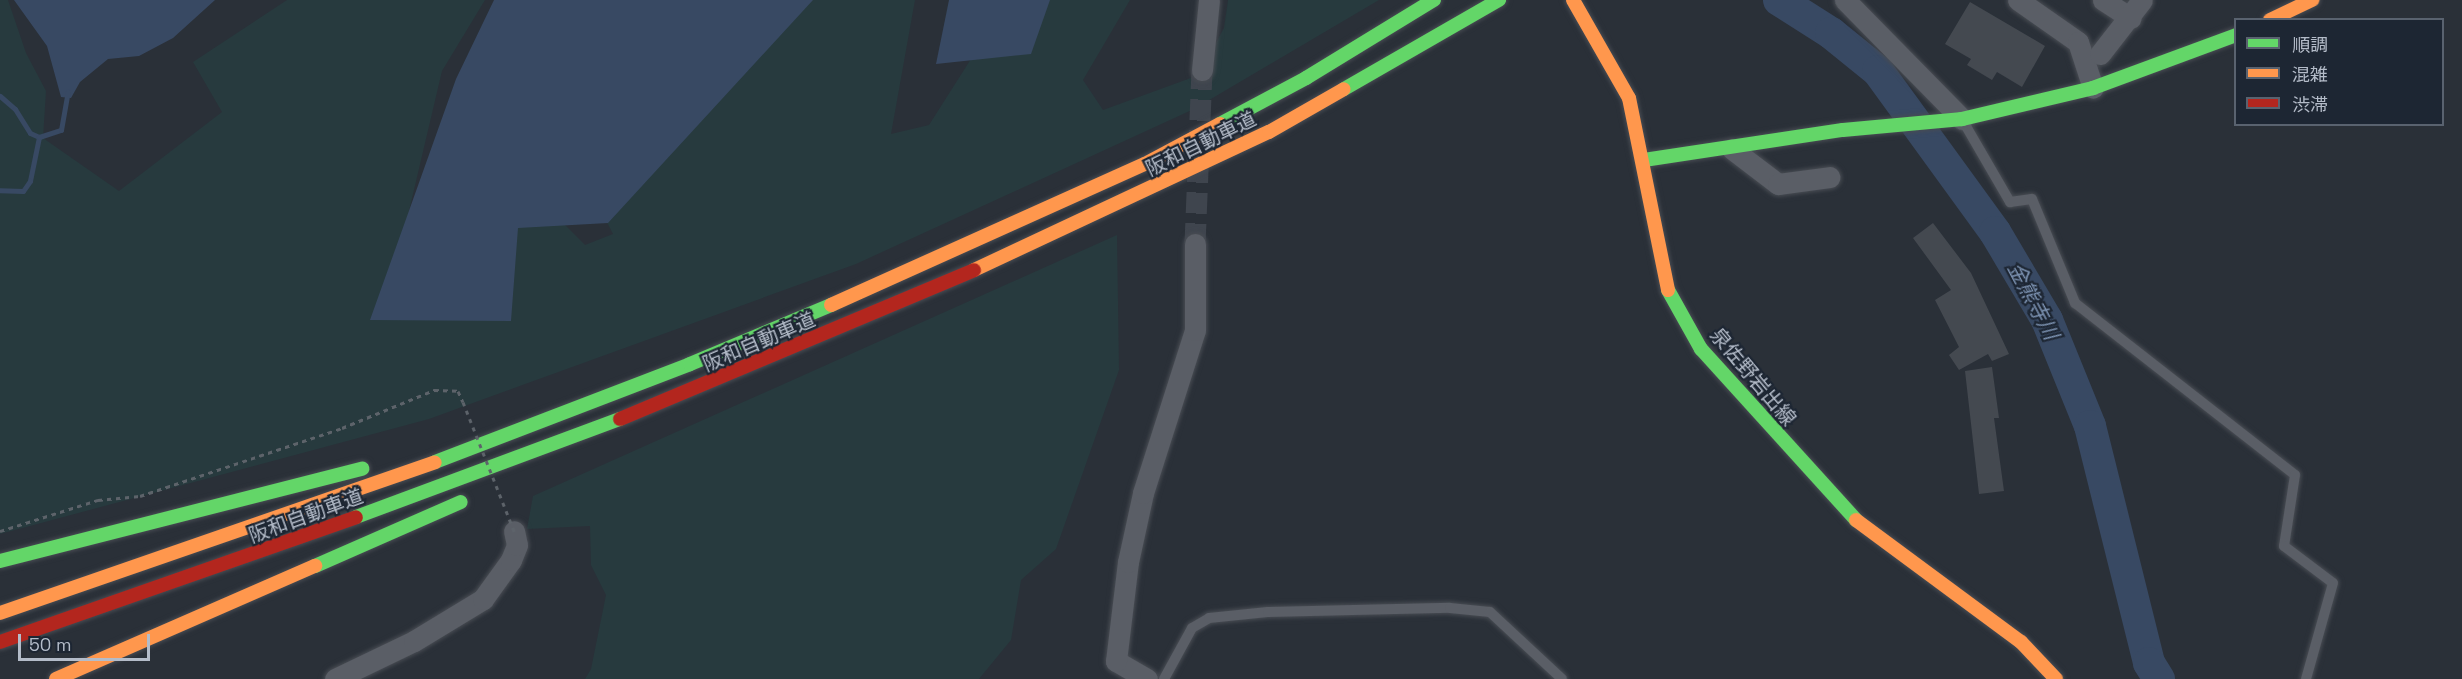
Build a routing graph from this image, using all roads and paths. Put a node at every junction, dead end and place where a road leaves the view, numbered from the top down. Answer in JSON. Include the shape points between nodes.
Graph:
{"nodes":[{"id":1,"x":1209,"y":0,"type":"edge"},
{"id":2,"x":1434,"y":0,"type":"edge"},
{"id":3,"x":1499,"y":0,"type":"edge"},
{"id":4,"x":1573,"y":0,"type":"edge"},
{"id":5,"x":1845,"y":0,"type":"edge"},
{"id":6,"x":2018,"y":0,"type":"edge"},
{"id":7,"x":2103,"y":0,"type":"edge"},
{"id":8,"x":2312,"y":0,"type":"edge"},
{"id":9,"x":2136,"y":9,"type":"edge"},
{"id":10,"x":2274,"y":18,"type":"edge"},
{"id":11,"x":2234,"y":35,"type":"edge"},
{"id":12,"x":2100,"y":54,"type":"dead end"},
{"id":13,"x":1202,"y":70,"type":"tunnel mouth"},
{"id":14,"x":2093,"y":88,"type":"junction"},
{"id":15,"x":1955,"y":119,"type":"junction"},
{"id":16,"x":1732,"y":150,"type":"junction"},
{"id":17,"x":1644,"y":160,"type":"junction"},
{"id":18,"x":1830,"y":177,"type":"dead end"},
{"id":19,"x":1194,"y":244,"type":"tunnel mouth"},
{"id":20,"x":783,"y":325,"type":"junction"},
{"id":21,"x":703,"y":387,"type":"junction"},
{"id":22,"x":415,"y":453,"type":"dead end"},
{"id":23,"x":372,"y":465,"type":"dead end"},
{"id":24,"x":540,"y":465,"type":"dead end"},
{"id":25,"x":477,"y":494,"type":"dead end"},
{"id":26,"x":0,"y":531,"type":"edge"},
{"id":27,"x":514,"y":531,"type":"joint"},
{"id":28,"x":0,"y":561,"type":"edge"},
{"id":29,"x":0,"y":613,"type":"edge"},
{"id":30,"x":0,"y":642,"type":"edge"},
{"id":31,"x":56,"y":679,"type":"edge"},
{"id":32,"x":335,"y":679,"type":"edge"},
{"id":33,"x":1147,"y":679,"type":"edge"},
{"id":34,"x":1164,"y":679,"type":"edge"},
{"id":35,"x":1562,"y":679,"type":"edge"},
{"id":36,"x":2056,"y":679,"type":"edge"},
{"id":37,"x":2306,"y":679,"type":"edge"}],
"edges":[{"from":1,"to":13,"type":"street"},
{"from":2,"to":20,"type":"main road","name":"阪和自動車道","via":[[1306,78],[1145,164]]},
{"from":3,"to":21,"type":"main road","name":"阪和自動車道","via":[[1269,132],[1162,185],[927,292]]},
{"from":4,"to":17,"type":"main road","name":"泉佐野岩出線","via":[[1629,98]]},
{"from":5,"to":15,"type":"street"},
{"from":6,"to":14,"type":"street","via":[[2078,42]]},
{"from":7,"to":9,"type":"street"},
{"from":8,"to":10,"type":"main road"},
{"from":9,"to":12,"type":"street"},
{"from":11,"to":14,"type":"main road"},
{"from":14,"to":15,"type":"main road"},
{"from":15,"to":16,"type":"main road","via":[[1843,130]]},
{"from":15,"to":37,"type":"lane","via":[[2010,202],[2032,199],[2075,303],[2295,475],[2284,546],[2332,584]]},
{"from":16,"to":17,"type":"main road"},
{"from":16,"to":18,"type":"street","via":[[1778,184]]},
{"from":17,"to":36,"type":"main road","name":"泉佐野岩出線","via":[[1668,290],[1701,349],[1850,515],[2021,642]]},
{"from":19,"to":33,"type":"street","via":[[1195,330],[1143,493],[1128,562],[1118,639],[1116,661]]},
{"from":20,"to":22,"type":"main road","via":[[736,337],[513,421]]},
{"from":20,"to":29,"type":"main road","name":"阪和自動車道","via":[[446,458]]},
{"from":21,"to":24,"type":"main road"},
{"from":21,"to":30,"type":"main road","name":"阪和自動車道","via":[[332,528]]},
{"from":23,"to":28,"type":"main road"},
{"from":25,"to":31,"type":"main road"},
{"from":26,"to":27,"type":"path","bridge":true,"via":[[99,500],[140,496],[342,428],[434,390],[458,391]]},
{"from":27,"to":32,"type":"street","via":[[517,544],[511,560],[483,599],[414,641]]},
{"from":34,"to":35,"type":"lane","via":[[1192,628],[1209,618],[1268,612],[1450,608],[1490,612]]}]}
